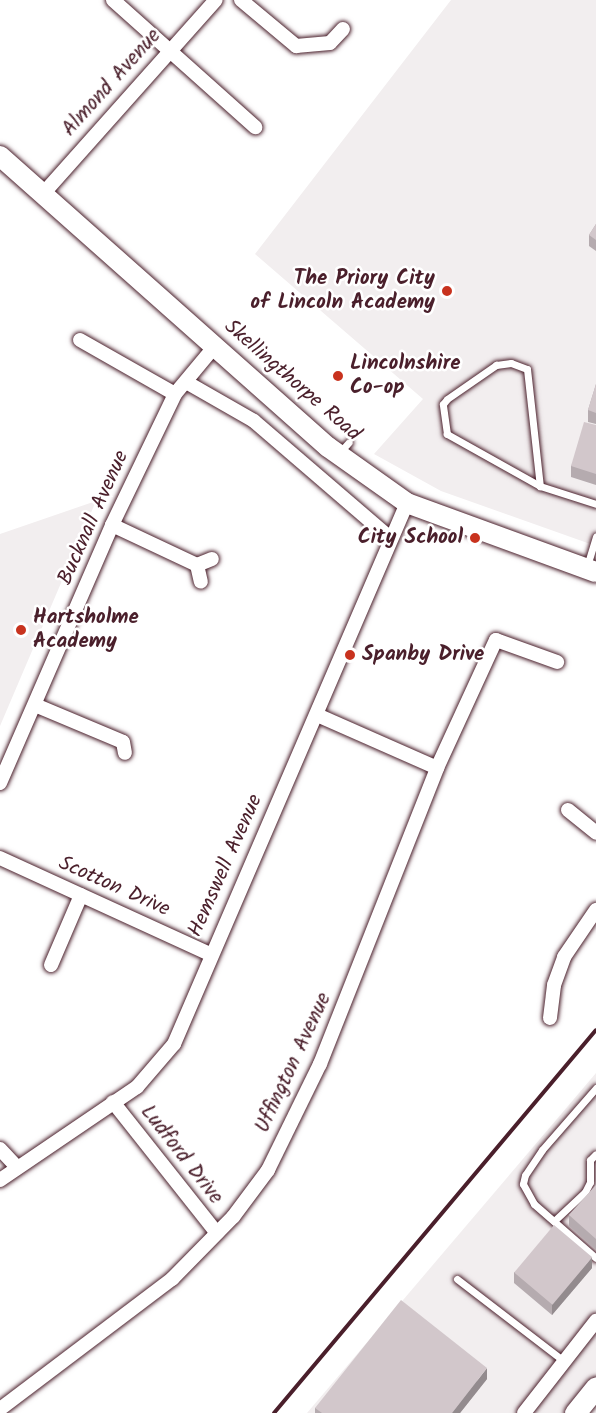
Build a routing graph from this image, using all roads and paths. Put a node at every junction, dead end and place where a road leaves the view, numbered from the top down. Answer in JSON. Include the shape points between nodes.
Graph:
{"nodes":[{"id":1,"x":112,"y":0,"type":"edge"},
{"id":2,"x":216,"y":0,"type":"edge"},
{"id":3,"x":241,"y":0,"type":"edge"},
{"id":4,"x":343,"y":29,"type":"dead end"},
{"id":5,"x":170,"y":50,"type":"junction"},
{"id":6,"x":255,"y":127,"type":"dead end"},
{"id":7,"x":0,"y":156,"type":"edge"},
{"id":8,"x":42,"y":195,"type":"junction"},
{"id":9,"x":80,"y":340,"type":"dead end"},
{"id":10,"x":215,"y":346,"type":"junction"},
{"id":11,"x":186,"y":382,"type":"junction"},
{"id":12,"x":175,"y":394,"type":"junction"},
{"id":13,"x":540,"y":486,"type":"junction"},
{"id":14,"x":407,"y":503,"type":"junction"},
{"id":15,"x":596,"y":504,"type":"edge"},
{"id":16,"x":112,"y":525,"type":"junction"},
{"id":17,"x":596,"y":536,"type":"edge"},
{"id":18,"x":389,"y":537,"type":"junction"},
{"id":19,"x":212,"y":559,"type":"dead end"},
{"id":20,"x":197,"y":565,"type":"junction"},
{"id":21,"x":591,"y":570,"type":"edge"},
{"id":22,"x":201,"y":582,"type":"dead end"},
{"id":23,"x":557,"y":662,"type":"dead end"},
{"id":24,"x":35,"y":705,"type":"junction"},
{"id":25,"x":317,"y":715,"type":"junction"},
{"id":26,"x":128,"y":743,"type":"dead end"},
{"id":27,"x":437,"y":768,"type":"junction"},
{"id":28,"x":0,"y":783,"type":"edge"},
{"id":29,"x":568,"y":810,"type":"dead end"},
{"id":30,"x":596,"y":833,"type":"edge"},
{"id":31,"x":0,"y":858,"type":"edge"},
{"id":32,"x":81,"y":895,"type":"junction"},
{"id":33,"x":596,"y":910,"type":"edge"},
{"id":34,"x":210,"y":954,"type":"junction"},
{"id":35,"x":51,"y":965,"type":"dead end"},
{"id":36,"x":550,"y":1018,"type":"dead end"},
{"id":37,"x":596,"y":1088,"type":"edge"},
{"id":38,"x":113,"y":1102,"type":"junction"},
{"id":39,"x":0,"y":1149,"type":"edge"},
{"id":40,"x":596,"y":1154,"type":"edge"},
{"id":41,"x":16,"y":1166,"type":"junction"},
{"id":42,"x":0,"y":1180,"type":"edge"},
{"id":43,"x":555,"y":1221,"type":"junction"},
{"id":44,"x":217,"y":1233,"type":"junction"},
{"id":45,"x":596,"y":1258,"type":"edge"},
{"id":46,"x":457,"y":1279,"type":"dead end"},
{"id":47,"x":596,"y":1321,"type":"edge"},
{"id":48,"x":564,"y":1361,"type":"junction"},
{"id":49,"x":596,"y":1387,"type":"edge"},
{"id":50,"x":0,"y":1409,"type":"edge"},
{"id":51,"x":524,"y":1413,"type":"edge"},
{"id":52,"x":575,"y":1413,"type":"edge"}],
"edges":[{"from":1,"to":5,"type":"street"},
{"from":2,"to":5,"type":"street","name":"Almond Avenue"},
{"from":3,"to":4,"type":"street","via":[[296,46],[330,43]]},
{"from":5,"to":6,"type":"street"},
{"from":5,"to":8,"type":"street","name":"Almond Avenue"},
{"from":7,"to":8,"type":"main road","name":"Skellingthorpe Road"},
{"from":8,"to":10,"type":"main road","name":"Skellingthorpe Road"},
{"from":9,"to":12,"type":"street"},
{"from":10,"to":11,"type":"street","name":"Bucknall Avenue"},
{"from":10,"to":14,"type":"main road","name":"Skellingthorpe Road"},
{"from":11,"to":12,"type":"street","name":"Bucknall Avenue"},
{"from":11,"to":18,"type":"street","via":[[254,421]]},
{"from":12,"to":16,"type":"street","name":"Bucknall Avenue"},
{"from":13,"to":13,"type":"lane","via":[[527,369],[512,363],[496,365],[443,404],[447,434]]},
{"from":13,"to":15,"type":"lane"},
{"from":14,"to":18,"type":"street","name":"Hemswell Avenue"},
{"from":14,"to":21,"type":"main road","name":"Skellingthorpe Road"},
{"from":16,"to":20,"type":"street"},
{"from":16,"to":24,"type":"street","name":"Bucknall Avenue"},
{"from":17,"to":21,"type":"lane"},
{"from":18,"to":25,"type":"street","name":"Hemswell Avenue","via":[[375,582]]},
{"from":19,"to":20,"type":"street"},
{"from":20,"to":22,"type":"street"},
{"from":23,"to":27,"type":"street","name":"Uffington Avenue","via":[[496,640]]},
{"from":24,"to":26,"type":"street"},
{"from":24,"to":28,"type":"street","name":"Bucknall Avenue"},
{"from":25,"to":27,"type":"street"},
{"from":25,"to":34,"type":"street","name":"Hemswell Avenue"},
{"from":27,"to":44,"type":"street","name":"Uffington Avenue","via":[[349,994],[299,1107],[268,1170]]},
{"from":29,"to":30,"type":"street"},
{"from":31,"to":32,"type":"street","name":"Scotton Drive"},
{"from":32,"to":34,"type":"street","name":"Scotton Drive"},
{"from":32,"to":35,"type":"street"},
{"from":33,"to":36,"type":"street","via":[[564,957],[554,986]]},
{"from":34,"to":38,"type":"street","name":"Hemswell Avenue","via":[[174,1044],[137,1087]]},
{"from":37,"to":43,"type":"lane","via":[[525,1175],[527,1193]]},
{"from":38,"to":41,"type":"street","name":"Hemswell Avenue"},
{"from":38,"to":44,"type":"street","name":"Ludford Drive"},
{"from":39,"to":41,"type":"street"},
{"from":40,"to":43,"type":"lane","via":[[590,1160],[590,1182],[585,1192]]},
{"from":41,"to":42,"type":"street","name":"Hemswell Avenue"},
{"from":43,"to":45,"type":"lane"},
{"from":44,"to":50,"type":"street","name":"Uffington Avenue","via":[[172,1279]]},
{"from":46,"to":48,"type":"lane"},
{"from":47,"to":48,"type":"street"},
{"from":48,"to":51,"type":"street"},
{"from":49,"to":52,"type":"main road"}]}
